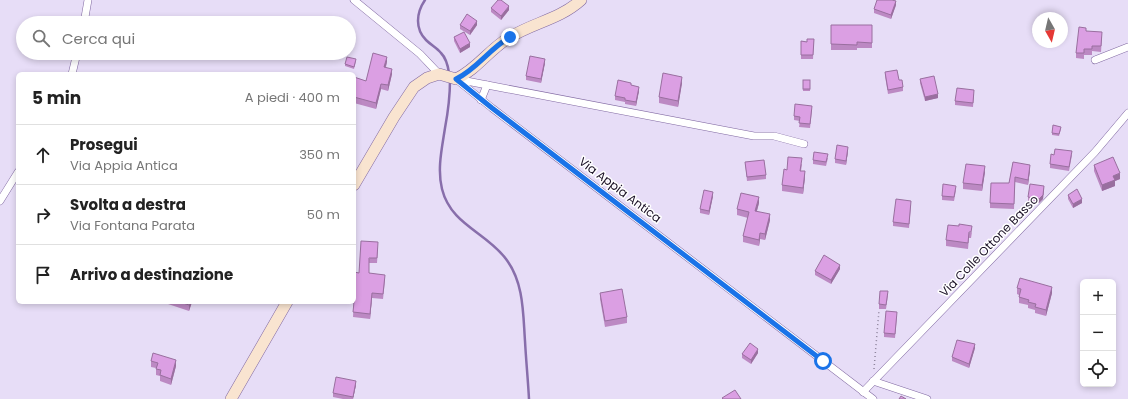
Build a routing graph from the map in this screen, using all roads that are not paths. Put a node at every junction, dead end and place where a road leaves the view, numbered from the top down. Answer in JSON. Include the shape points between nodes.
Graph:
{"nodes":[{"id":1,"x":88,"y":0,"type":"edge"},
{"id":2,"x":354,"y":0,"type":"edge"},
{"id":3,"x":581,"y":0,"type":"edge"},
{"id":4,"x":85,"y":16,"type":"edge"},
{"id":5,"x":1128,"y":47,"type":"edge"},
{"id":6,"x":75,"y":60,"type":"edge"},
{"id":7,"x":1095,"y":60,"type":"dead end"},
{"id":8,"x":72,"y":72,"type":"edge"},
{"id":9,"x":439,"y":74,"type":"junction"},
{"id":10,"x":456,"y":79,"type":"junction"},
{"id":11,"x":487,"y":85,"type":"junction"},
{"id":12,"x":481,"y":100,"type":"junction"},
{"id":13,"x":1128,"y":113,"type":"edge"},
{"id":14,"x":804,"y":144,"type":"dead end"},
{"id":15,"x":16,"y":175,"type":"edge"},
{"id":16,"x":356,"y":182,"type":"edge"},
{"id":17,"x":0,"y":201,"type":"edge"},
{"id":18,"x":286,"y":304,"type":"edge"},
{"id":19,"x":873,"y":381,"type":"junction"},
{"id":20,"x":863,"y":392,"type":"junction"},
{"id":21,"x":231,"y":399,"type":"edge"},
{"id":22,"x":872,"y":399,"type":"edge"},
{"id":23,"x":927,"y":399,"type":"edge"}],
"edges":[{"from":1,"to":4,"type":"street"},
{"from":2,"to":9,"type":"street","via":[[420,54]]},
{"from":3,"to":10,"type":"street","via":[[557,16],[506,39]]},
{"from":5,"to":7,"type":"street"},
{"from":6,"to":8,"type":"street"},
{"from":9,"to":10,"type":"street","name":"Via Appia Antica"},
{"from":9,"to":16,"type":"street","via":[[424,80],[411,91]]},
{"from":10,"to":11,"type":"street"},
{"from":10,"to":12,"type":"street","name":"Via Appia Antica"},
{"from":11,"to":12,"type":"street"},
{"from":11,"to":14,"type":"street","via":[[754,136],[774,136]]},
{"from":12,"to":20,"type":"street","name":"Via Appia Antica"},
{"from":13,"to":19,"type":"street","name":"Via Colle Ottone Basso","via":[[1091,156]]},
{"from":15,"to":17,"type":"street"},
{"from":18,"to":21,"type":"street"},
{"from":19,"to":20,"type":"street","name":"Via Colle Ottone Basso"},
{"from":19,"to":23,"type":"street"},
{"from":20,"to":22,"type":"street","name":"Via Appia Antica"}]}
